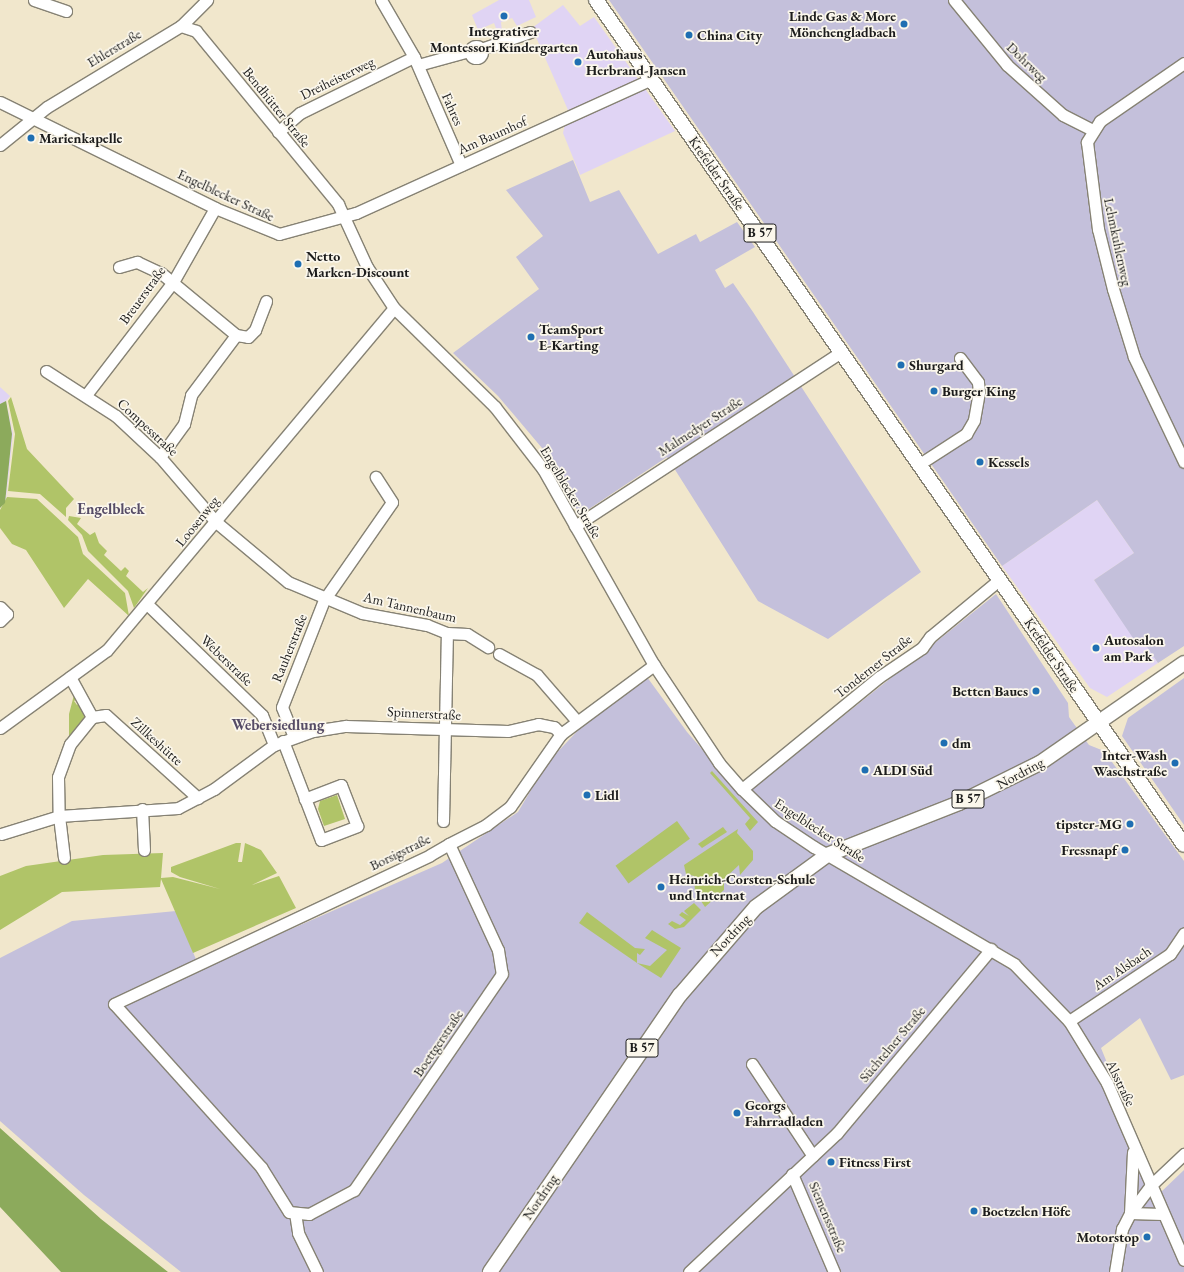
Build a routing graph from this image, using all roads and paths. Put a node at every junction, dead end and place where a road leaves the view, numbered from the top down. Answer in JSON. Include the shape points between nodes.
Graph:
{"nodes":[{"id":1,"x":34,"y":0,"type":"edge"},
{"id":2,"x":208,"y":0,"type":"edge"},
{"id":3,"x":381,"y":0,"type":"edge"},
{"id":4,"x":596,"y":0,"type":"edge"},
{"id":5,"x":954,"y":0,"type":"edge"},
{"id":6,"x":66,"y":11,"type":"dead end"},
{"id":7,"x":181,"y":26,"type":"junction"},
{"id":8,"x":530,"y":32,"type":"dead end"},
{"id":9,"x":416,"y":61,"type":"junction"},
{"id":10,"x":1184,"y":63,"type":"edge"},
{"id":11,"x":651,"y":79,"type":"junction"},
{"id":12,"x":0,"y":102,"type":"edge"},
{"id":13,"x":33,"y":118,"type":"junction"},
{"id":14,"x":1093,"y":130,"type":"junction"},
{"id":15,"x":278,"y":132,"type":"junction"},
{"id":16,"x":0,"y":144,"type":"edge"},
{"id":17,"x":462,"y":165,"type":"junction"},
{"id":18,"x":215,"y":208,"type":"junction"},
{"id":19,"x":345,"y":216,"type":"junction"},
{"id":20,"x":119,"y":267,"type":"dead end"},
{"id":21,"x":173,"y":282,"type":"junction"},
{"id":22,"x":266,"y":301,"type":"dead end"},
{"id":23,"x":394,"y":308,"type":"junction"},
{"id":24,"x":236,"y":335,"type":"junction"},
{"id":25,"x":842,"y":351,"type":"junction"},
{"id":26,"x":960,"y":358,"type":"dead end"},
{"id":27,"x":46,"y":371,"type":"dead end"},
{"id":28,"x":86,"y":395,"type":"junction"},
{"id":29,"x":160,"y":457,"type":"junction"},
{"id":30,"x":1184,"y":462,"type":"edge"},
{"id":31,"x":921,"y":463,"type":"junction"},
{"id":32,"x":376,"y":477,"type":"dead end"},
{"id":33,"x":216,"y":522,"type":"junction"},
{"id":34,"x":575,"y":526,"type":"junction"},
{"id":35,"x":1000,"y":579,"type":"junction"},
{"id":36,"x":324,"y":600,"type":"junction"},
{"id":37,"x":147,"y":604,"type":"junction"},
{"id":38,"x":0,"y":606,"type":"edge"},
{"id":39,"x":0,"y":621,"type":"edge"},
{"id":40,"x":447,"y":634,"type":"junction"},
{"id":41,"x":488,"y":647,"type":"dead end"},
{"id":42,"x":499,"y":654,"type":"dead end"},
{"id":43,"x":1184,"y":663,"type":"edge"},
{"id":44,"x":654,"y":665,"type":"junction"},
{"id":45,"x":70,"y":677,"type":"junction"},
{"id":46,"x":92,"y":717,"type":"junction"},
{"id":47,"x":576,"y":720,"type":"junction"},
{"id":48,"x":1098,"y":723,"type":"junction"},
{"id":49,"x":0,"y":728,"type":"edge"},
{"id":50,"x":446,"y":729,"type":"junction"},
{"id":51,"x":562,"y":734,"type":"junction"},
{"id":52,"x":283,"y":741,"type":"junction"},
{"id":53,"x":742,"y":790,"type":"junction"},
{"id":54,"x":198,"y":798,"type":"junction"},
{"id":55,"x":305,"y":799,"type":"junction"},
{"id":56,"x":142,"y":809,"type":"junction"},
{"id":57,"x":59,"y":816,"type":"junction"},
{"id":58,"x":443,"y":821,"type":"dead end"},
{"id":59,"x":1,"y":834,"type":"dead end"},
{"id":60,"x":449,"y":844,"type":"junction"},
{"id":61,"x":1184,"y":845,"type":"edge"},
{"id":62,"x":144,"y":850,"type":"dead end"},
{"id":63,"x":827,"y":855,"type":"junction"},
{"id":64,"x":64,"y":858,"type":"dead end"},
{"id":65,"x":1184,"y":933,"type":"edge"},
{"id":66,"x":991,"y":949,"type":"junction"},
{"id":67,"x":1069,"y":1021,"type":"junction"},
{"id":68,"x":752,"y":1064,"type":"dead end"},
{"id":69,"x":1133,"y":1146,"type":"junction"},
{"id":70,"x":1184,"y":1154,"type":"edge"},
{"id":71,"x":813,"y":1156,"type":"junction"},
{"id":72,"x":792,"y":1174,"type":"junction"},
{"id":73,"x":1150,"y":1186,"type":"junction"},
{"id":74,"x":1130,"y":1212,"type":"junction"},
{"id":75,"x":295,"y":1213,"type":"junction"},
{"id":76,"x":1162,"y":1214,"type":"junction"},
{"id":77,"x":1184,"y":1260,"type":"edge"},
{"id":78,"x":317,"y":1272,"type":"edge"},
{"id":79,"x":490,"y":1272,"type":"edge"},
{"id":80,"x":689,"y":1272,"type":"edge"},
{"id":81,"x":834,"y":1272,"type":"edge"},
{"id":82,"x":1115,"y":1272,"type":"edge"}],
"edges":[{"from":1,"to":6,"type":"street"},
{"from":2,"to":7,"type":"street","name":"Ehlerstraße"},
{"from":3,"to":9,"type":"street","name":"Fahres"},
{"from":4,"to":11,"type":"main road","name":"Krefelder Straße","number":"B 57"},
{"from":5,"to":14,"type":"street","name":"Dohrweg","via":[[1007,65],[1063,115]]},
{"from":7,"to":13,"type":"street","name":"Ehlerstraße"},
{"from":7,"to":15,"type":"street","name":"Bendhütter Straße","via":[[196,31]]},
{"from":8,"to":9,"type":"street","via":[[481,49],[474,46],[470,51]]},
{"from":9,"to":15,"type":"street","name":"Dreiheisterweg","via":[[300,114]]},
{"from":9,"to":17,"type":"street","name":"Fahres"},
{"from":10,"to":14,"type":"street","name":"Lehmkuhlenweg","via":[[1100,121]]},
{"from":11,"to":17,"type":"street","name":"Am Baumhof"},
{"from":11,"to":25,"type":"main road","name":"Krefelder Straße","number":"B 57"},
{"from":12,"to":13,"type":"street","name":"Engelblecker Straße"},
{"from":13,"to":16,"type":"street","name":"Ehlerstraße"},
{"from":13,"to":18,"type":"street","name":"Engelblecker Straße"},
{"from":14,"to":30,"type":"street","name":"Lehmkuhlenweg","via":[[1087,142],[1092,189],[1113,289],[1134,358]]},
{"from":15,"to":19,"type":"street","name":"Bendhütter Straße"},
{"from":17,"to":19,"type":"street","name":"Am Baumhof"},
{"from":18,"to":19,"type":"street","name":"Engelblecker Straße","via":[[280,234]]},
{"from":18,"to":21,"type":"street","name":"Breuerstraße"},
{"from":19,"to":23,"type":"street","name":"Engelblecker Straße","via":[[367,267]]},
{"from":20,"to":21,"type":"street","via":[[137,262]]},
{"from":21,"to":24,"type":"street"},
{"from":21,"to":28,"type":"street","name":"Breuerstraße"},
{"from":22,"to":24,"type":"street","via":[[255,330],[248,337]]},
{"from":23,"to":33,"type":"street","name":"Loosenweg"},
{"from":23,"to":34,"type":"street","name":"Engelblecker Straße","via":[[495,407],[542,469]]},
{"from":24,"to":29,"type":"street","via":[[191,396],[184,424]]},
{"from":25,"to":31,"type":"main road","name":"Krefelder Straße","number":"B 57"},
{"from":25,"to":34,"type":"street","name":"Malmedyer Straße"},
{"from":26,"to":31,"type":"street","via":[[978,382],[980,392],[974,420],[966,434]]},
{"from":27,"to":28,"type":"street","name":"Compesstraße"},
{"from":28,"to":29,"type":"street","name":"Compesstraße","via":[[116,416]]},
{"from":29,"to":33,"type":"street","name":"Compesstraße"},
{"from":31,"to":35,"type":"main road","name":"Krefelder Straße","number":"B 57"},
{"from":32,"to":36,"type":"street","via":[[392,502]]},
{"from":33,"to":36,"type":"street","name":"Am Tannenbaum","via":[[288,582]]},
{"from":33,"to":37,"type":"street","name":"Loosenweg"},
{"from":34,"to":44,"type":"street","name":"Engelblecker Straße"},
{"from":35,"to":48,"type":"main road","name":"Krefelder Straße","number":"B 57"},
{"from":35,"to":53,"type":"street","name":"Tonderner Straße","via":[[930,637],[922,648],[879,677]]},
{"from":36,"to":40,"type":"street","name":"Am Tannenbaum"},
{"from":36,"to":52,"type":"street","name":"Rauherstraße","via":[[282,707]]},
{"from":37,"to":45,"type":"street","name":"Loosenweg","via":[[107,650]]},
{"from":37,"to":52,"type":"street","name":"Weberstraße","via":[[262,715]]},
{"from":38,"to":39,"type":"street","via":[[7,614]]},
{"from":40,"to":41,"type":"street","name":"Am Tannenbaum","via":[[467,634]]},
{"from":40,"to":50,"type":"street"},
{"from":42,"to":47,"type":"street","via":[[537,675]]},
{"from":43,"to":48,"type":"main road","name":"Nordring"},
{"from":44,"to":47,"type":"street","name":"Borsigstraße"},
{"from":44,"to":53,"type":"street","name":"Engelblecker Straße"},
{"from":45,"to":46,"type":"street"},
{"from":45,"to":49,"type":"street","name":"Loosenweg"},
{"from":46,"to":54,"type":"street","name":"Zillkeshütte","via":[[106,715]]},
{"from":46,"to":57,"type":"street","via":[[70,744],[58,777]]},
{"from":47,"to":51,"type":"street","name":"Borsigstraße"},
{"from":48,"to":61,"type":"main road","name":"Krefelder Straße"},
{"from":48,"to":63,"type":"main road","name":"Nordring","number":"B 57","via":[[1040,763],[1006,782]]},
{"from":50,"to":51,"type":"street","name":"Spinnerstraße","via":[[508,730],[538,724],[554,726]]},
{"from":50,"to":52,"type":"street","name":"Spinnerstraße","via":[[346,726]]},
{"from":50,"to":58,"type":"street"},
{"from":51,"to":60,"type":"street","name":"Borsigstraße","via":[[510,806]]},
{"from":52,"to":54,"type":"street","name":"Spinnerstraße"},
{"from":52,"to":55,"type":"street"},
{"from":53,"to":63,"type":"street","name":"Engelblecker Straße","via":[[775,821]]},
{"from":54,"to":56,"type":"street","via":[[178,808]]},
{"from":55,"to":55,"type":"street","via":[[321,840],[357,826],[342,785]]},
{"from":56,"to":57,"type":"street"},
{"from":56,"to":62,"type":"street"},
{"from":57,"to":59,"type":"street"},
{"from":57,"to":64,"type":"street"},
{"from":60,"to":75,"type":"street","name":"Boettgerstraße","via":[[498,950],[502,974],[354,1190],[309,1214]]},
{"from":60,"to":75,"type":"street","name":"Borsigstraße","via":[[114,1004],[261,1167],[283,1205]]},
{"from":63,"to":66,"type":"street","name":"Engelblecker Straße"},
{"from":63,"to":79,"type":"main road","name":"Nordring","number":"B 57","via":[[756,907],[692,979]]},
{"from":65,"to":67,"type":"street","name":"Am Alsbach","via":[[1170,954]]},
{"from":66,"to":67,"type":"street","name":"Alsstraße","via":[[1024,973]]},
{"from":66,"to":71,"type":"street","name":"Süchtelner Straße","via":[[878,1086]]},
{"from":67,"to":69,"type":"street","name":"Alsstraße","via":[[1107,1083]]},
{"from":68,"to":71,"type":"street"},
{"from":69,"to":73,"type":"street","name":"Alsstraße"},
{"from":69,"to":74,"type":"street"},
{"from":70,"to":73,"type":"street"},
{"from":71,"to":72,"type":"street","name":"Süchtelner Straße"},
{"from":72,"to":80,"type":"street","name":"Süchtelner Straße"},
{"from":72,"to":81,"type":"street","name":"Siemensstraße"},
{"from":73,"to":74,"type":"street"},
{"from":73,"to":76,"type":"street","name":"Alsstraße"},
{"from":74,"to":76,"type":"street"},
{"from":74,"to":82,"type":"street","via":[[1122,1229]]},
{"from":75,"to":78,"type":"street","via":[[298,1233]]},
{"from":76,"to":77,"type":"street","name":"Alsstraße"}]}
